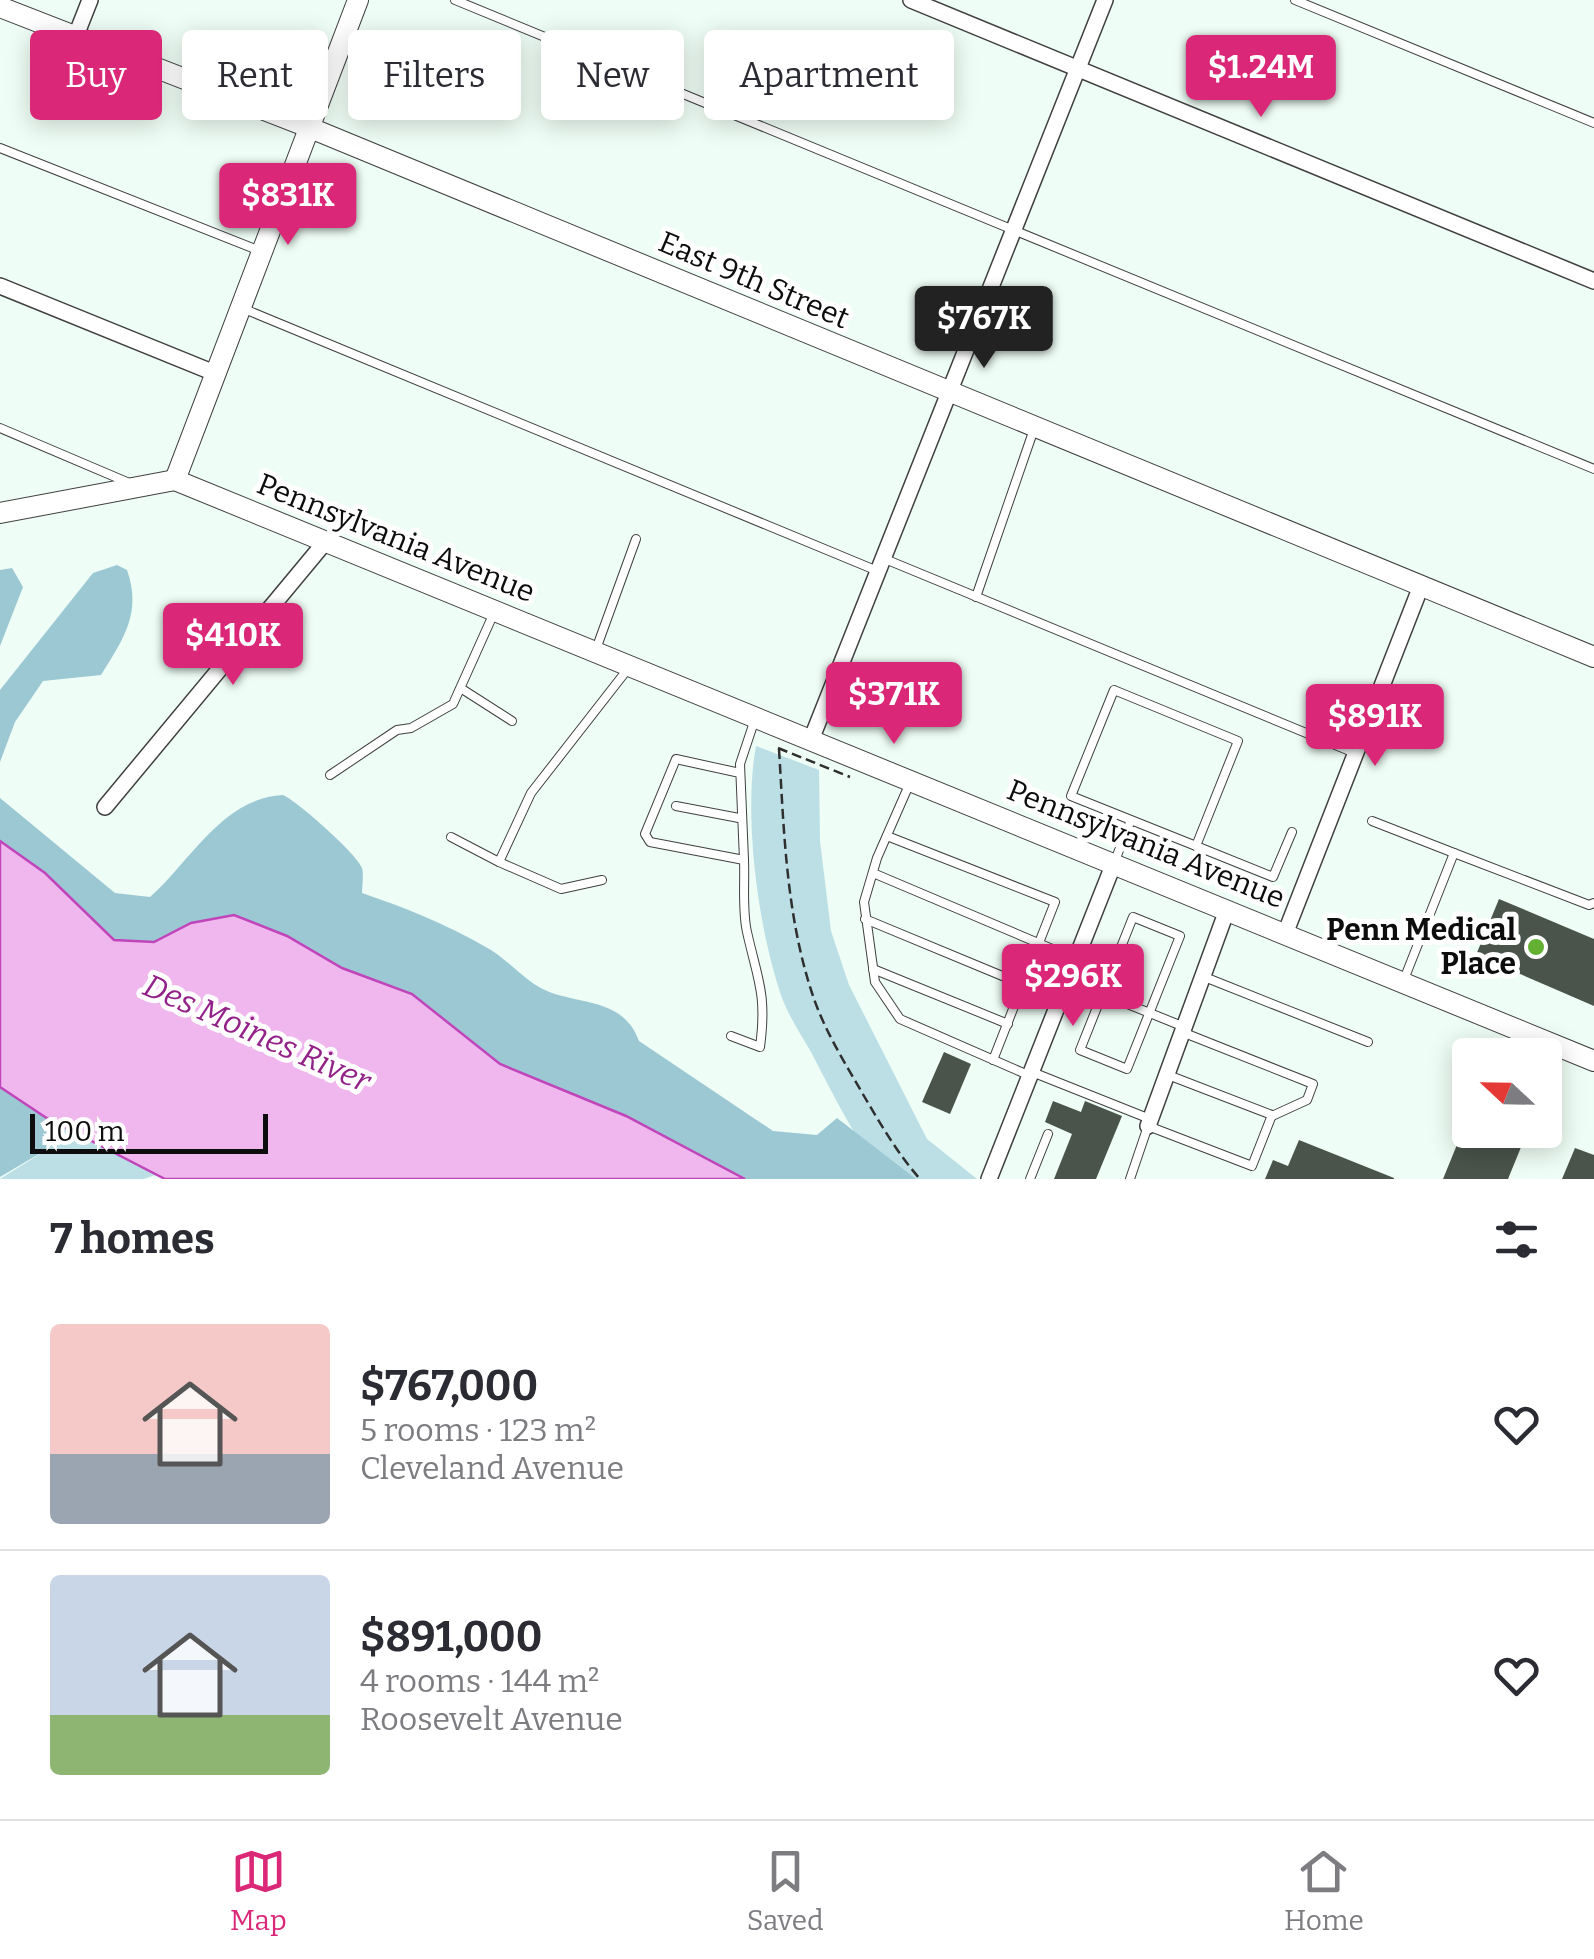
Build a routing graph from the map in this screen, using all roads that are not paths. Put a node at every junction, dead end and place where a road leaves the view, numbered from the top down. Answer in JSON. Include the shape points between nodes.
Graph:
{"nodes":[{"id":1,"x":90,"y":0,"type":"edge"},
{"id":2,"x":454,"y":0,"type":"edge"},
{"id":3,"x":911,"y":0,"type":"edge"},
{"id":4,"x":1105,"y":0,"type":"edge"},
{"id":5,"x":1295,"y":0,"type":"edge"},
{"id":6,"x":351,"y":2,"type":"edge"},
{"id":7,"x":0,"y":8,"type":"edge"},
{"id":8,"x":55,"y":30,"type":"edge"},
{"id":9,"x":78,"y":30,"type":"edge"},
{"id":10,"x":1078,"y":69,"type":"junction"},
{"id":11,"x":162,"y":72,"type":"edge"},
{"id":12,"x":1594,"y":123,"type":"edge"},
{"id":13,"x":308,"y":128,"type":"junction"},
{"id":14,"x":0,"y":148,"type":"edge"},
{"id":15,"x":1014,"y":231,"type":"junction"},
{"id":16,"x":260,"y":251,"type":"junction"},
{"id":17,"x":1594,"y":282,"type":"edge"},
{"id":18,"x":0,"y":286,"type":"edge"},
{"id":19,"x":238,"y":306,"type":"junction"},
{"id":20,"x":212,"y":372,"type":"junction"},
{"id":21,"x":951,"y":394,"type":"junction"},
{"id":22,"x":0,"y":428,"type":"edge"},
{"id":23,"x":1034,"y":429,"type":"junction"},
{"id":24,"x":1594,"y":468,"type":"edge"},
{"id":25,"x":174,"y":480,"type":"junction"},
{"id":26,"x":135,"y":486,"type":"junction"},
{"id":27,"x":0,"y":513,"type":"edge"},
{"id":28,"x":636,"y":539,"type":"dead end"},
{"id":29,"x":326,"y":541,"type":"junction"},
{"id":30,"x":882,"y":566,"type":"junction"},
{"id":31,"x":1421,"y":586,"type":"junction"},
{"id":32,"x":976,"y":597,"type":"junction"},
{"id":33,"x":496,"y":611,"type":"junction"},
{"id":34,"x":595,"y":652,"type":"junction"},
{"id":35,"x":1594,"y":657,"type":"edge"},
{"id":36,"x":629,"y":666,"type":"junction"},
{"id":37,"x":462,"y":689,"type":"junction"},
{"id":38,"x":756,"y":718,"type":"junction"},
{"id":39,"x":512,"y":721,"type":"dead end"},
{"id":40,"x":811,"y":740,"type":"junction"},
{"id":41,"x":1357,"y":754,"type":"junction"},
{"id":42,"x":740,"y":773,"type":"junction"},
{"id":43,"x":330,"y":775,"type":"dead end"},
{"id":44,"x":911,"y":781,"type":"junction"},
{"id":45,"x":676,"y":806,"type":"dead end"},
{"id":46,"x":105,"y":807,"type":"dead end"},
{"id":47,"x":739,"y":818,"type":"junction"},
{"id":48,"x":1132,"y":820,"type":"junction"},
{"id":49,"x":1372,"y":821,"type":"dead end"},
{"id":50,"x":1292,"y":832,"type":"dead end"},
{"id":51,"x":887,"y":836,"type":"junction"},
{"id":52,"x":450,"y":837,"type":"dead end"},
{"id":53,"x":1196,"y":846,"type":"junction"},
{"id":54,"x":1454,"y":852,"type":"junction"},
{"id":55,"x":744,"y":860,"type":"junction"},
{"id":56,"x":499,"y":862,"type":"junction"},
{"id":57,"x":1114,"y":863,"type":"junction"},
{"id":58,"x":873,"y":874,"type":"junction"},
{"id":59,"x":602,"y":880,"type":"dead end"},
{"id":60,"x":1594,"y":903,"type":"edge"},
{"id":61,"x":1227,"y":910,"type":"junction"},
{"id":62,"x":865,"y":919,"type":"junction"},
{"id":63,"x":1285,"y":934,"type":"junction"},
{"id":64,"x":1040,"y":944,"type":"junction"},
{"id":65,"x":1076,"y":959,"type":"junction"},
{"id":66,"x":872,"y":969,"type":"junction"},
{"id":67,"x":1202,"y":976,"type":"junction"},
{"id":68,"x":1068,"y":980,"type":"junction"},
{"id":69,"x":1403,"y":982,"type":"junction"},
{"id":70,"x":1024,"y":984,"type":"junction"},
{"id":71,"x":1101,"y":993,"type":"junction"},
{"id":72,"x":1150,"y":1013,"type":"junction"},
{"id":73,"x":1008,"y":1024,"type":"junction"},
{"id":74,"x":1181,"y":1029,"type":"junction"},
{"id":75,"x":732,"y":1036,"type":"dead end"},
{"id":76,"x":1368,"y":1042,"type":"dead end"},
{"id":77,"x":993,"y":1060,"type":"junction"},
{"id":78,"x":1594,"y":1061,"type":"edge"},
{"id":79,"x":1031,"y":1074,"type":"junction"},
{"id":80,"x":1164,"y":1074,"type":"junction"},
{"id":81,"x":1272,"y":1116,"type":"junction"},
{"id":82,"x":1149,"y":1123,"type":"junction"},
{"id":83,"x":1048,"y":1134,"type":"dead end"},
{"id":84,"x":989,"y":1179,"type":"edge"},
{"id":85,"x":1030,"y":1179,"type":"edge"},
{"id":86,"x":1130,"y":1179,"type":"edge"}],
"edges":[{"from":1,"to":9,"type":"street"},
{"from":2,"to":15,"type":"lane"},
{"from":3,"to":10,"type":"street"},
{"from":4,"to":10,"type":"street"},
{"from":5,"to":12,"type":"lane"},
{"from":6,"to":13,"type":"street"},
{"from":7,"to":8,"type":"street","name":"East 9th Street"},
{"from":10,"to":15,"type":"street"},
{"from":10,"to":17,"type":"street"},
{"from":11,"to":13,"type":"street","name":"East 9th Street"},
{"from":13,"to":16,"type":"street"},
{"from":13,"to":21,"type":"street","name":"East 9th Street"},
{"from":14,"to":16,"type":"lane"},
{"from":15,"to":21,"type":"street"},
{"from":15,"to":24,"type":"lane"},
{"from":16,"to":19,"type":"street"},
{"from":18,"to":20,"type":"street"},
{"from":19,"to":20,"type":"street"},
{"from":19,"to":30,"type":"lane"},
{"from":20,"to":25,"type":"street"},
{"from":21,"to":23,"type":"street","name":"East 9th Street"},
{"from":21,"to":30,"type":"street"},
{"from":22,"to":26,"type":"lane"},
{"from":23,"to":31,"type":"street","name":"East 9th Street"},
{"from":23,"to":32,"type":"lane"},
{"from":25,"to":26,"type":"street"},
{"from":25,"to":29,"type":"street","name":"Pennsylvania Avenue"},
{"from":26,"to":27,"type":"street"},
{"from":28,"to":34,"type":"lane"},
{"from":29,"to":33,"type":"street","name":"Pennsylvania Avenue"},
{"from":29,"to":46,"type":"street"},
{"from":30,"to":32,"type":"lane"},
{"from":30,"to":40,"type":"street"},
{"from":31,"to":35,"type":"street","name":"East 9th Street"},
{"from":31,"to":41,"type":"street"},
{"from":32,"to":41,"type":"lane"},
{"from":33,"to":34,"type":"street","name":"Pennsylvania Avenue"},
{"from":33,"to":37,"type":"lane"},
{"from":34,"to":36,"type":"street","name":"Pennsylvania Avenue"},
{"from":36,"to":38,"type":"street","name":"Pennsylvania Avenue"},
{"from":36,"to":56,"type":"lane","via":[[531,793]]},
{"from":37,"to":39,"type":"lane"},
{"from":37,"to":43,"type":"lane","via":[[453,704],[397,730]]},
{"from":38,"to":40,"type":"street","name":"Pennsylvania Avenue"},
{"from":38,"to":42,"type":"lane"},
{"from":40,"to":44,"type":"street","name":"Pennsylvania Avenue"},
{"from":41,"to":63,"type":"street"},
{"from":42,"to":47,"type":"lane"},
{"from":42,"to":55,"type":"lane","via":[[676,759],[646,834],[650,842]]},
{"from":44,"to":51,"type":"lane"},
{"from":44,"to":57,"type":"street","name":"Pennsylvania Avenue"},
{"from":45,"to":47,"type":"lane"},
{"from":47,"to":55,"type":"lane"},
{"from":48,"to":53,"type":"lane"},
{"from":48,"to":53,"type":"lane","via":[[1071,796],[1114,690],[1238,741]]},
{"from":48,"to":57,"type":"lane"},
{"from":49,"to":54,"type":"lane"},
{"from":50,"to":53,"type":"lane","via":[[1274,878]]},
{"from":51,"to":58,"type":"lane"},
{"from":51,"to":64,"type":"lane","via":[[1054,902]]},
{"from":52,"to":56,"type":"lane"},
{"from":54,"to":60,"type":"lane"},
{"from":54,"to":69,"type":"lane"},
{"from":55,"to":75,"type":"lane","via":[[746,930],[763,983],[760,1048]]},
{"from":56,"to":59,"type":"lane","via":[[561,889]]},
{"from":57,"to":61,"type":"street","name":"Pennsylvania Avenue"},
{"from":57,"to":65,"type":"street"},
{"from":58,"to":62,"type":"lane"},
{"from":58,"to":64,"type":"lane"},
{"from":61,"to":63,"type":"street","name":"Pennsylvania Avenue"},
{"from":61,"to":67,"type":"street"},
{"from":62,"to":66,"type":"lane"},
{"from":62,"to":70,"type":"lane"},
{"from":63,"to":69,"type":"street","name":"Pennsylvania Avenue"},
{"from":64,"to":65,"type":"lane"},
{"from":64,"to":70,"type":"lane"},
{"from":65,"to":68,"type":"street"},
{"from":66,"to":73,"type":"lane"},
{"from":66,"to":77,"type":"lane","via":[[900,1019]]},
{"from":67,"to":74,"type":"street"},
{"from":67,"to":76,"type":"lane"},
{"from":68,"to":71,"type":"lane"},
{"from":68,"to":79,"type":"street"},
{"from":69,"to":78,"type":"street","name":"Pennsylvania Avenue"},
{"from":70,"to":73,"type":"lane"},
{"from":71,"to":72,"type":"lane"},
{"from":71,"to":72,"type":"lane","via":[[1080,1050],[1111,1063],[1127,1069]]},
{"from":71,"to":72,"type":"lane","via":[[1133,918],[1180,936]]},
{"from":72,"to":74,"type":"lane"},
{"from":73,"to":77,"type":"lane"},
{"from":74,"to":80,"type":"street"},
{"from":74,"to":81,"type":"lane","via":[[1312,1084],[1307,1100]]},
{"from":77,"to":79,"type":"lane"},
{"from":79,"to":82,"type":"lane"},
{"from":79,"to":84,"type":"street"},
{"from":80,"to":81,"type":"lane"},
{"from":80,"to":82,"type":"street"},
{"from":81,"to":82,"type":"lane","via":[[1252,1166]]},
{"from":82,"to":86,"type":"lane"},
{"from":83,"to":85,"type":"lane"}]}
